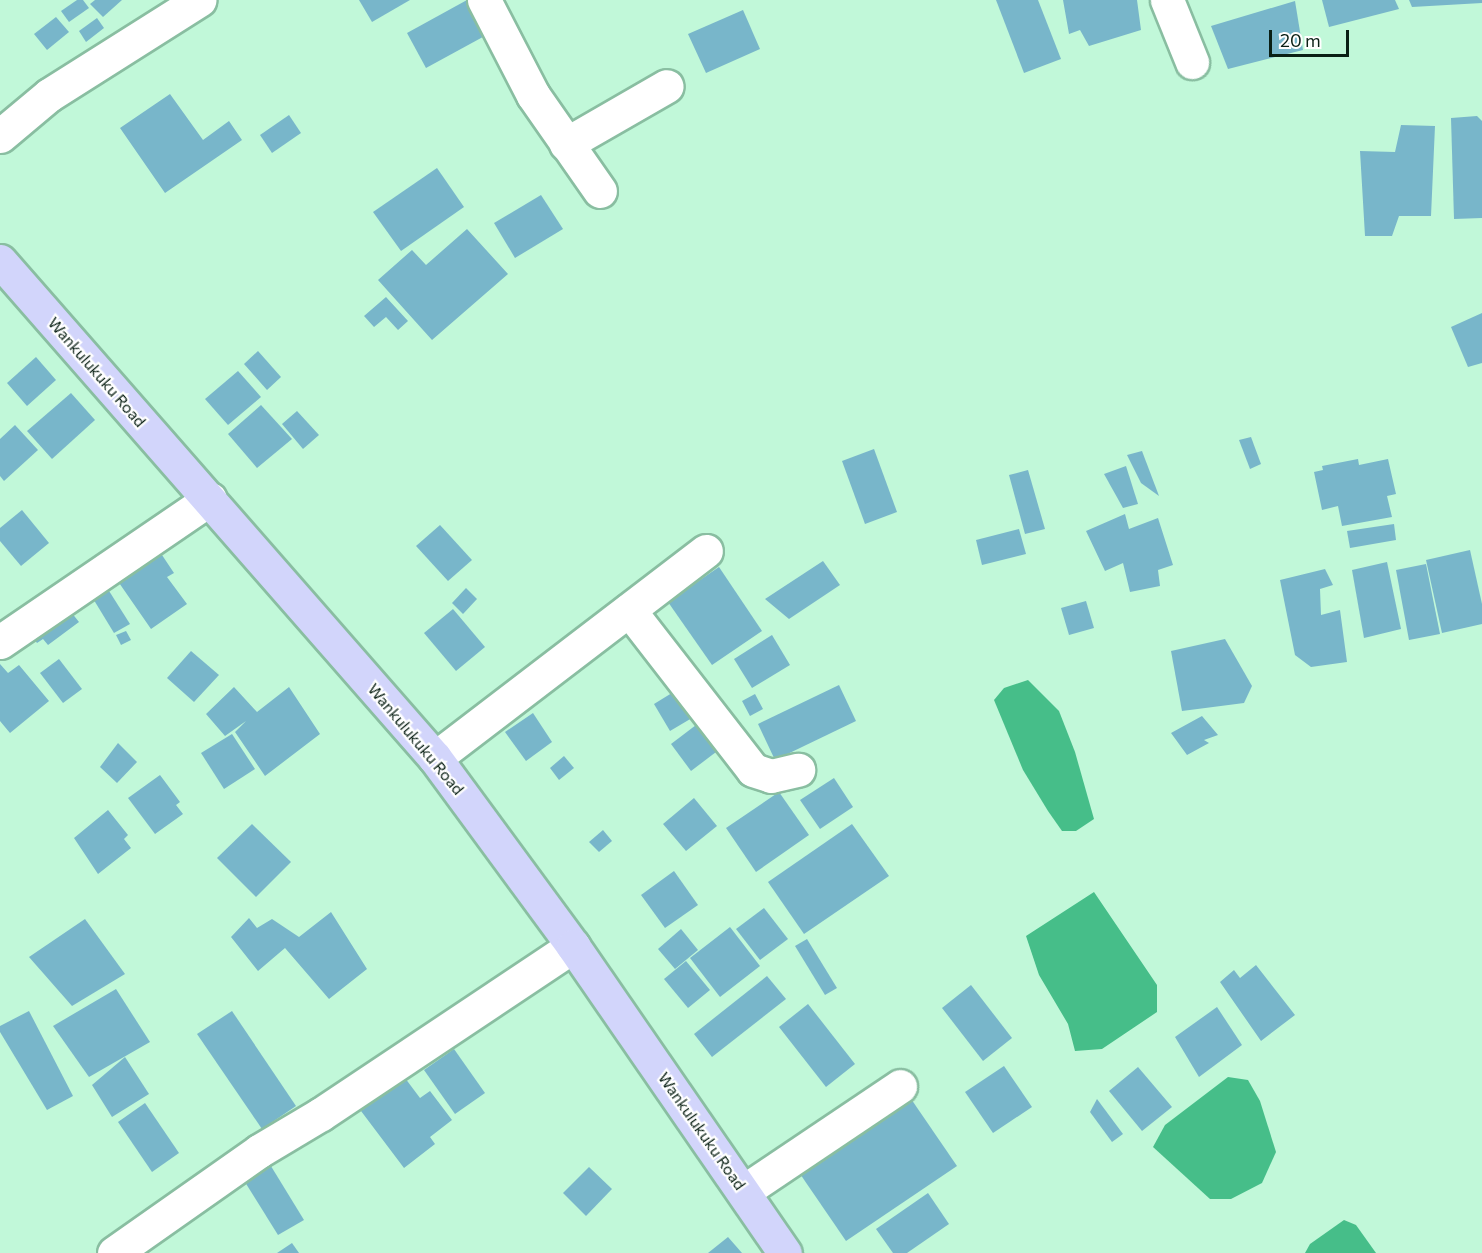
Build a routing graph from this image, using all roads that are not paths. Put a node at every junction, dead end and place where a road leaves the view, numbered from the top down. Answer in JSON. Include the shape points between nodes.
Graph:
{"nodes":[{"id":1,"x":199,"y":0,"type":"edge"},
{"id":2,"x":484,"y":0,"type":"edge"},
{"id":3,"x":1167,"y":0,"type":"edge"},
{"id":4,"x":1192,"y":62,"type":"dead end"},
{"id":5,"x":667,"y":86,"type":"dead end"},
{"id":6,"x":0,"y":136,"type":"edge"},
{"id":7,"x":566,"y":144,"type":"junction"},
{"id":8,"x":600,"y":191,"type":"dead end"},
{"id":9,"x":0,"y":261,"type":"edge"},
{"id":10,"x":210,"y":499,"type":"junction"},
{"id":11,"x":706,"y":551,"type":"dead end"},
{"id":12,"x":629,"y":610,"type":"junction"},
{"id":13,"x":0,"y":642,"type":"edge"},
{"id":14,"x":435,"y":758,"type":"junction"},
{"id":15,"x":798,"y":770,"type":"dead end"},
{"id":16,"x":573,"y":946,"type":"junction"},
{"id":17,"x":900,"y":1086,"type":"dead end"},
{"id":18,"x":744,"y":1191,"type":"junction"},
{"id":19,"x":114,"y":1253,"type":"edge"},
{"id":20,"x":785,"y":1253,"type":"edge"}],
"edges":[{"from":1,"to":6,"type":"street","via":[[49,95]]},
{"from":2,"to":7,"type":"street","via":[[533,95]]},
{"from":3,"to":4,"type":"street"},
{"from":5,"to":7,"type":"street"},
{"from":7,"to":8,"type":"street"},
{"from":9,"to":10,"type":"main road","name":"Wankulukuku Road"},
{"from":10,"to":13,"type":"street"},
{"from":10,"to":14,"type":"main road","name":"Wankulukuku Road"},
{"from":11,"to":12,"type":"street"},
{"from":12,"to":14,"type":"street"},
{"from":12,"to":15,"type":"street","via":[[753,770],[771,776]]},
{"from":14,"to":16,"type":"main road","name":"Wankulukuku Road"},
{"from":16,"to":18,"type":"main road","name":"Wankulukuku Road"},
{"from":16,"to":19,"type":"street","via":[[259,1151]]},
{"from":17,"to":18,"type":"street"},
{"from":18,"to":20,"type":"main road","name":"Wankulukuku Road"}]}
